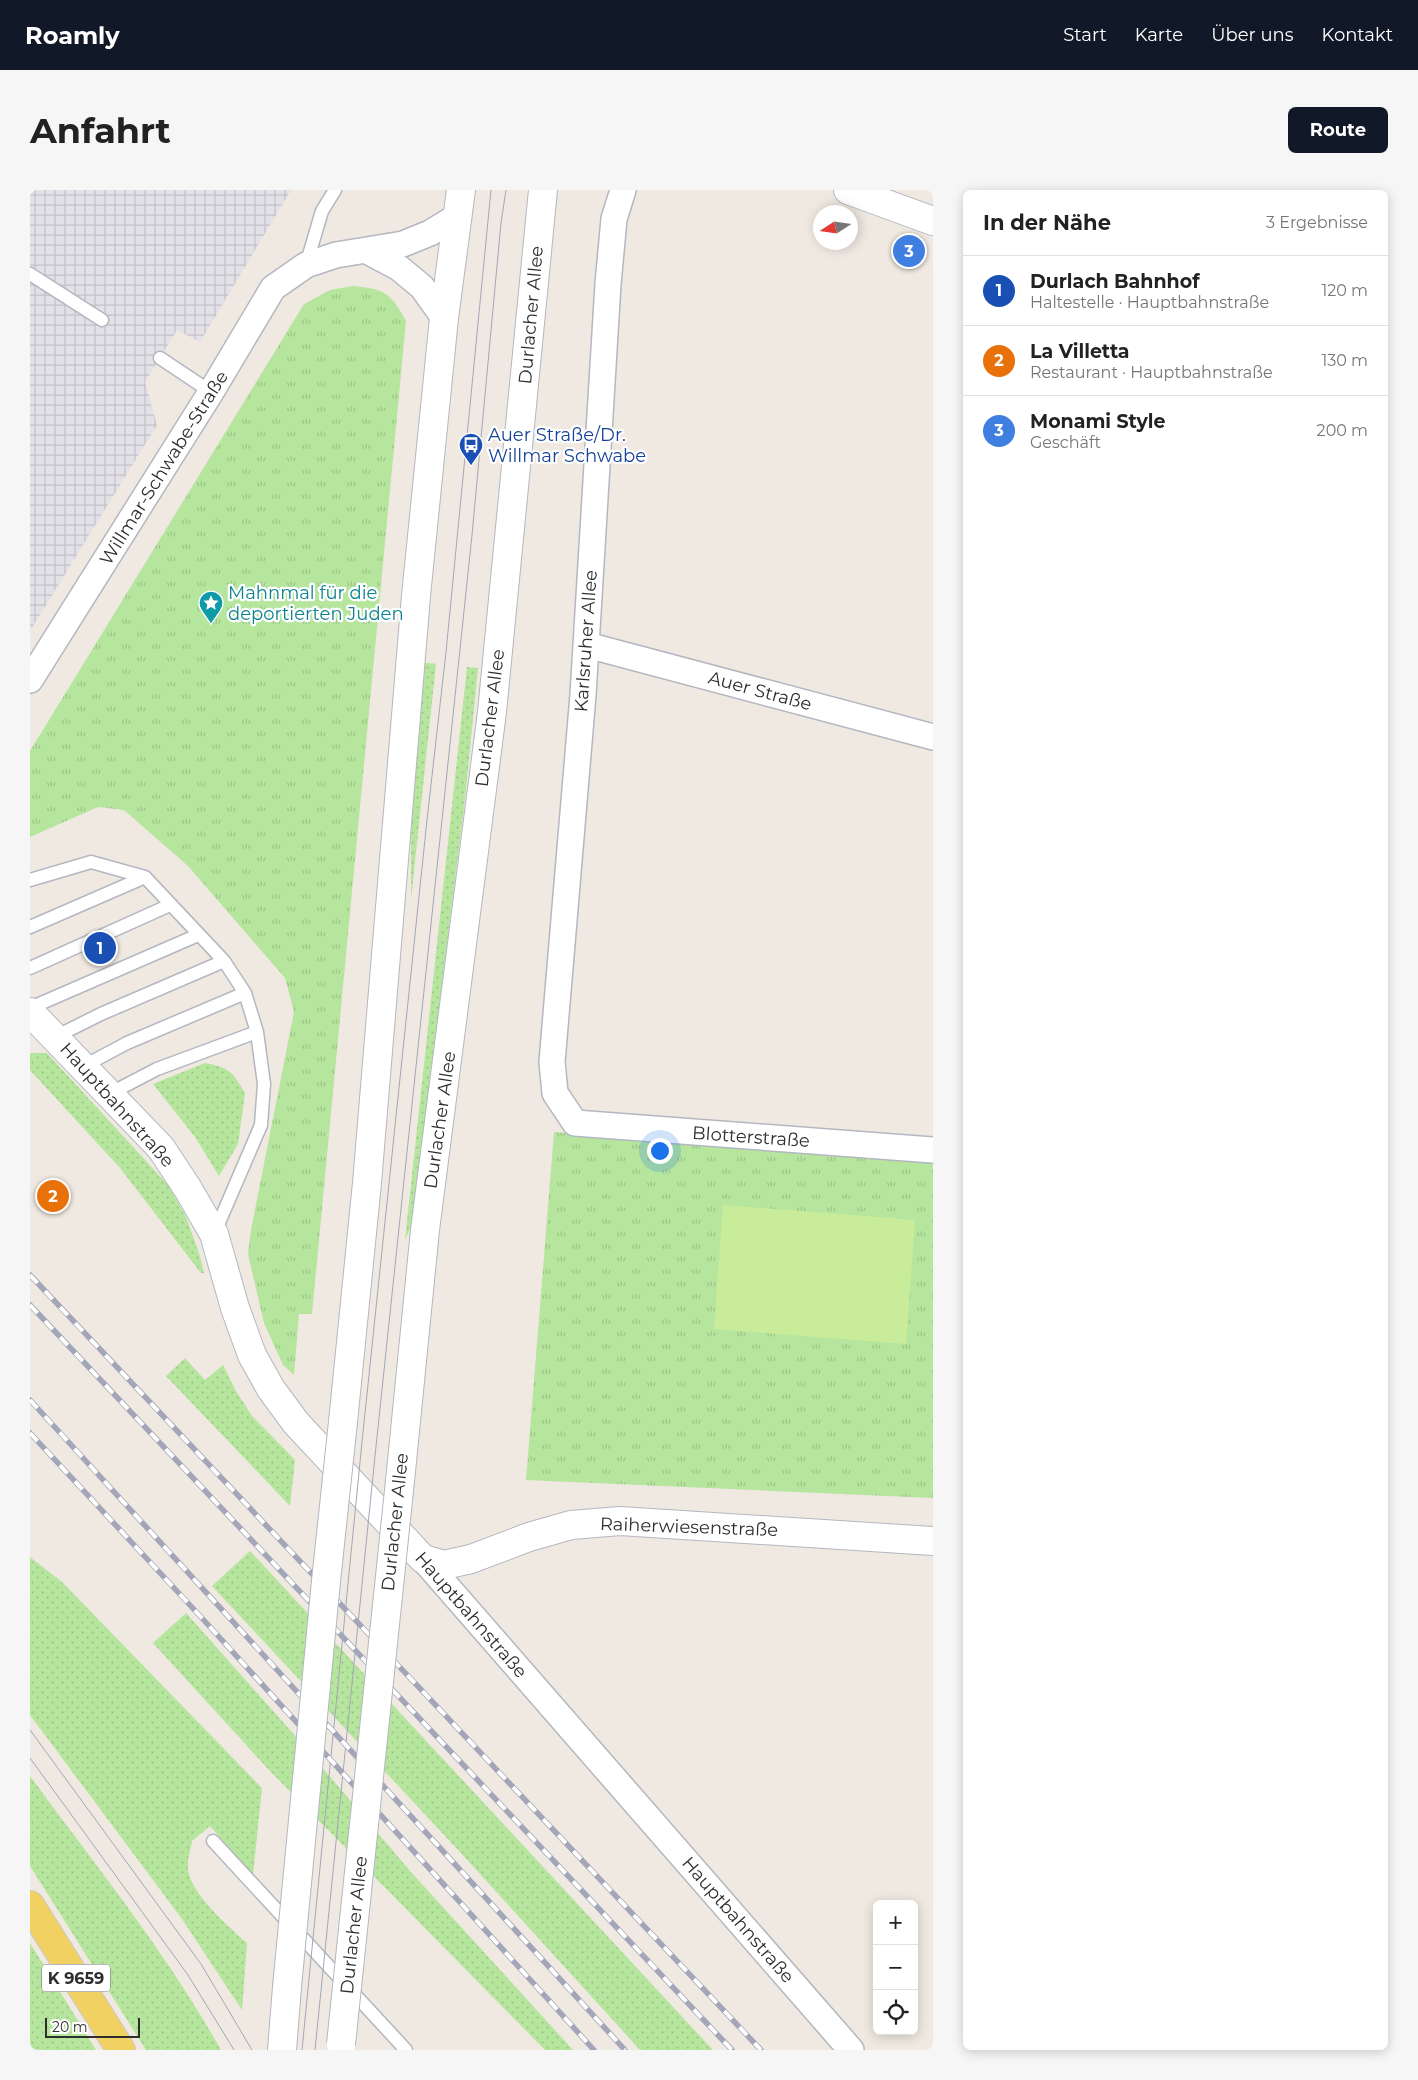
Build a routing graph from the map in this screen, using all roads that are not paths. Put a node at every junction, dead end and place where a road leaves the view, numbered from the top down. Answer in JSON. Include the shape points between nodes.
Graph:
{"nodes":[{"id":1,"x":335,"y":190,"type":"edge"},
{"id":2,"x":543,"y":190,"type":"edge"},
{"id":3,"x":622,"y":190,"type":"edge"},
{"id":4,"x":848,"y":190,"type":"edge"},
{"id":5,"x":460,"y":203,"type":"edge"},
{"id":6,"x":933,"y":221,"type":"edge"},
{"id":7,"x":366,"y":251,"type":"junction"},
{"id":8,"x":306,"y":265,"type":"junction"},
{"id":9,"x":30,"y":274,"type":"edge"},
{"id":10,"x":444,"y":318,"type":"junction"},
{"id":11,"x":102,"y":320,"type":"dead end"},
{"id":12,"x":160,"y":358,"type":"dead end"},
{"id":13,"x":211,"y":392,"type":"junction"},
{"id":14,"x":587,"y":645,"type":"junction"},
{"id":15,"x":30,"y":680,"type":"edge"},
{"id":16,"x":933,"y":737,"type":"edge"},
{"id":17,"x":145,"y":877,"type":"junction"},
{"id":18,"x":30,"y":880,"type":"edge"},
{"id":19,"x":170,"y":905,"type":"junction"},
{"id":20,"x":30,"y":927,"type":"edge"},
{"id":21,"x":198,"y":935,"type":"junction"},
{"id":22,"x":224,"y":961,"type":"junction"},
{"id":23,"x":30,"y":968,"type":"edge"},
{"id":24,"x":245,"y":993,"type":"junction"},
{"id":25,"x":30,"y":1008,"type":"edge"},
{"id":26,"x":30,"y":1012,"type":"edge"},
{"id":27,"x":257,"y":1032,"type":"junction"},
{"id":28,"x":55,"y":1037,"type":"junction"},
{"id":29,"x":82,"y":1067,"type":"junction"},
{"id":30,"x":555,"y":1093,"type":"joint"},
{"id":31,"x":109,"y":1094,"type":"junction"},
{"id":32,"x":933,"y":1150,"type":"edge"},
{"id":33,"x":214,"y":1234,"type":"junction"},
{"id":34,"x":933,"y":1541,"type":"edge"},
{"id":35,"x":423,"y":1559,"type":"junction"},
{"id":36,"x":213,"y":1841,"type":"dead end"},
{"id":37,"x":30,"y":1905,"type":"edge"},
{"id":38,"x":341,"y":2047,"type":"edge"},
{"id":39,"x":121,"y":2050,"type":"edge"},
{"id":40,"x":282,"y":2050,"type":"edge"},
{"id":41,"x":406,"y":2050,"type":"edge"},
{"id":42,"x":852,"y":2050,"type":"edge"}],
"edges":[{"from":1,"to":8,"type":"lane","via":[[322,211]]},
{"from":2,"to":38,"type":"main road","name":"Durlacher Allee","bridge":true,"via":[[492,712],[425,1230]]},
{"from":3,"to":14,"type":"street","name":"Karlsruher Allee","via":[[614,219],[608,284]]},
{"from":4,"to":6,"type":"main road"},
{"from":5,"to":7,"type":"street","name":"Willmar-Schwabe-Straße","via":[[430,233],[404,244]]},
{"from":5,"to":10,"type":"main road"},
{"from":7,"to":8,"type":"street","name":"Willmar-Schwabe-Straße","via":[[336,255]]},
{"from":7,"to":10,"type":"street","via":[[399,268],[422,287]]},
{"from":8,"to":13,"type":"street","name":"Willmar-Schwabe-Straße","via":[[273,288]]},
{"from":9,"to":11,"type":"lane"},
{"from":10,"to":40,"type":"main road","bridge":true,"via":[[413,628],[367,1183]]},
{"from":12,"to":13,"type":"lane"},
{"from":13,"to":15,"type":"street","name":"Willmar-Schwabe-Straße"},
{"from":14,"to":16,"type":"street","name":"Auer Straße"},
{"from":14,"to":30,"type":"street","name":"Karlsruher Allee","via":[[552,1062]]},
{"from":17,"to":18,"type":"lane","via":[[91,862]]},
{"from":17,"to":19,"type":"lane"},
{"from":17,"to":20,"type":"lane"},
{"from":19,"to":21,"type":"lane"},
{"from":19,"to":23,"type":"lane"},
{"from":21,"to":22,"type":"lane"},
{"from":21,"to":25,"type":"lane"},
{"from":22,"to":24,"type":"lane"},
{"from":22,"to":28,"type":"lane"},
{"from":24,"to":27,"type":"lane"},
{"from":24,"to":29,"type":"lane","via":[[127,1043]]},
{"from":26,"to":28,"type":"main road","name":"Hauptbahnstraße"},
{"from":27,"to":31,"type":"lane","via":[[157,1069]]},
{"from":27,"to":33,"type":"lane","via":[[264,1084],[261,1125]]},
{"from":28,"to":29,"type":"main road","name":"Hauptbahnstraße"},
{"from":29,"to":31,"type":"main road","name":"Hauptbahnstraße"},
{"from":30,"to":32,"type":"street","name":"Blotterstraße","via":[[575,1123]]},
{"from":31,"to":33,"type":"main road","name":"Hauptbahnstraße","via":[[161,1148]]},
{"from":33,"to":35,"type":"main road","name":"Hauptbahnstraße","via":[[252,1355],[271,1389],[296,1423]]},
{"from":34,"to":35,"type":"main road","name":"Raiherwiesenstraße","via":[[620,1521],[571,1525],[444,1565]]},
{"from":35,"to":42,"type":"street","name":"Hauptbahnstraße"},
{"from":36,"to":41,"type":"lane"},
{"from":37,"to":39,"type":"main road","number":"K 9659"}]}
